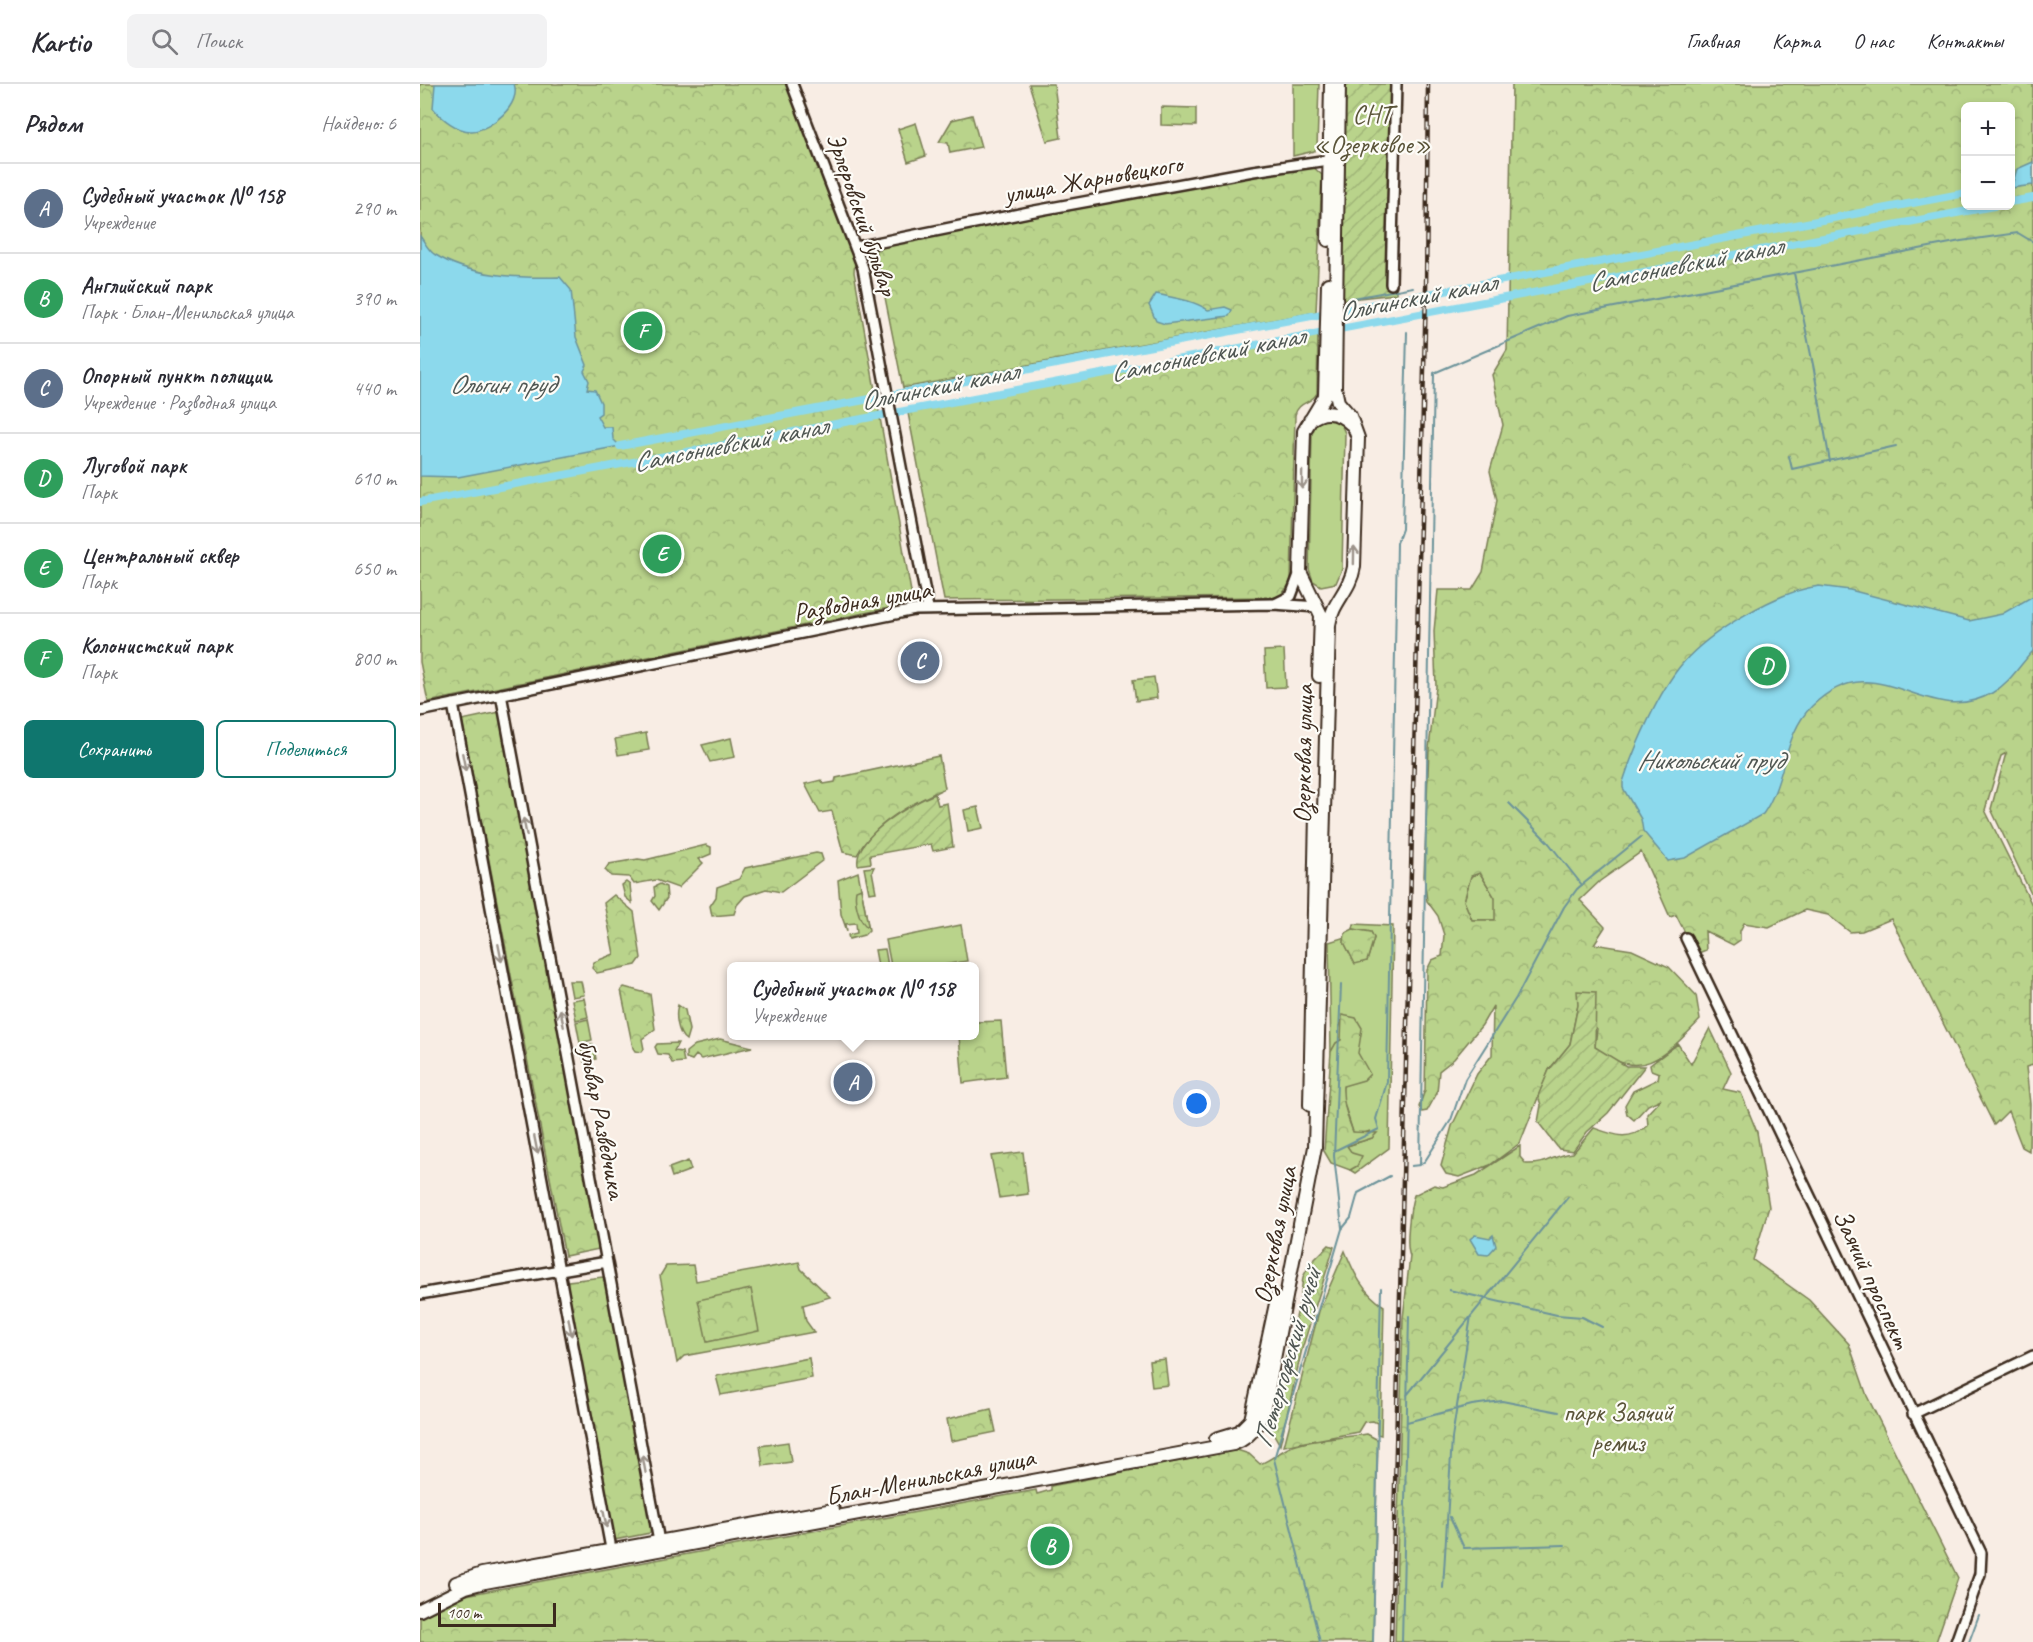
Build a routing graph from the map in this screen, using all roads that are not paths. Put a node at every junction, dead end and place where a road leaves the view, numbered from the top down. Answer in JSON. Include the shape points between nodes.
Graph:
{"nodes":[{"id":1,"x":792,"y":84,"type":"edge"},
{"id":2,"x":1331,"y":84,"type":"edge"},
{"id":3,"x":1339,"y":84,"type":"edge"},
{"id":4,"x":1396,"y":84,"type":"edge"},
{"id":5,"x":1334,"y":159,"type":"junction"},
{"id":6,"x":856,"y":247,"type":"junction"},
{"id":7,"x":1391,"y":284,"type":"dead end"},
{"id":8,"x":1330,"y":343,"type":"junction"},
{"id":9,"x":1307,"y":423,"type":"junction"},
{"id":10,"x":1355,"y":429,"type":"junction"},
{"id":11,"x":1300,"y":572,"type":"junction"},
{"id":12,"x":1273,"y":604,"type":"junction"},
{"id":13,"x":1318,"y":607,"type":"junction"},
{"id":14,"x":1332,"y":607,"type":"junction"},
{"id":15,"x":928,"y":608,"type":"junction"},
{"id":16,"x":501,"y":694,"type":"junction"},
{"id":17,"x":453,"y":704,"type":"junction"},
{"id":18,"x":420,"y":711,"type":"edge"},
{"id":19,"x":1686,"y":938,"type":"dead end"},
{"id":20,"x":607,"y":1262,"type":"junction"},
{"id":21,"x":560,"y":1270,"type":"junction"},
{"id":22,"x":420,"y":1294,"type":"edge"},
{"id":23,"x":2033,"y":1356,"type":"edge"},
{"id":24,"x":1913,"y":1414,"type":"junction"},
{"id":25,"x":1250,"y":1429,"type":"junction"},
{"id":26,"x":660,"y":1547,"type":"junction"},
{"id":27,"x":612,"y":1555,"type":"junction"},
{"id":28,"x":420,"y":1602,"type":"edge"},
{"id":29,"x":420,"y":1610,"type":"edge"},
{"id":30,"x":1956,"y":1642,"type":"edge"}],
"edges":[{"from":1,"to":6,"type":"street","name":"Эрлеровский бульвар"},
{"from":2,"to":5,"type":"street","name":"Озерковая улица"},
{"from":3,"to":5,"type":"street","name":"Озерковая улица"},
{"from":4,"to":7,"type":"street"},
{"from":5,"to":6,"type":"street","name":"улица Жарновецкого","via":[[1029,212]]},
{"from":5,"to":8,"type":"street","name":"Озерковая улица"},
{"from":6,"to":15,"type":"street","name":"Эрлеровский бульвар","via":[[870,297]]},
{"from":8,"to":9,"type":"street","name":"Озерковая улица","via":[[1324,396]]},
{"from":8,"to":10,"type":"street","name":"Озерковая улица","via":[[1336,395]]},
{"from":9,"to":10,"type":"street","via":[[1316,415],[1332,413],[1349,421]]},
{"from":9,"to":11,"type":"street","name":"Озерковая улица","one_way":true},
{"from":14,"to":10,"type":"street","name":"Озерковая улица","one_way":true,"via":[[1349,587],[1354,567],[1358,446]]},
{"from":11,"to":12,"type":"street","name":"Озерковая улица","via":[[1291,596]]},
{"from":11,"to":13,"type":"street","name":"Озерковая улица"},
{"from":12,"to":13,"type":"street","name":"Разводная улица"},
{"from":12,"to":15,"type":"street","name":"Разводная улица"},
{"from":13,"to":14,"type":"street"},
{"from":13,"to":25,"type":"street","name":"Озерковая улица","via":[[1321,621],[1309,1136]]},
{"from":14,"to":25,"type":"street","name":"Озерковая улица","via":[[1315,1147],[1267,1395],[1262,1415]]},
{"from":15,"to":16,"type":"street","name":"Разводная улица"},
{"from":16,"to":17,"type":"street","name":"Разводная улица"},
{"from":20,"to":16,"type":"street","name":"бульвар Разведчика","one_way":true},
{"from":17,"to":18,"type":"street","name":"Разводная улица"},
{"from":17,"to":21,"type":"street","one_way":true},
{"from":19,"to":24,"type":"street","name":"Заячий проспект"},
{"from":20,"to":21,"type":"street"},
{"from":26,"to":20,"type":"street","name":"бульвар Разведчика","one_way":true},
{"from":21,"to":22,"type":"street"},
{"from":21,"to":27,"type":"street","one_way":true},
{"from":23,"to":24,"type":"street"},
{"from":24,"to":30,"type":"street","name":"Заячий проспект","via":[[1981,1553],[1980,1574]]},
{"from":25,"to":26,"type":"street","name":"Блан-Менильская улица","via":[[1244,1440],[1233,1444]]},
{"from":26,"to":27,"type":"street","name":"Блан-Менильская улица"},
{"from":27,"to":28,"type":"street","via":[[471,1577]]},
{"from":27,"to":29,"type":"street","via":[[474,1585]]}]}
